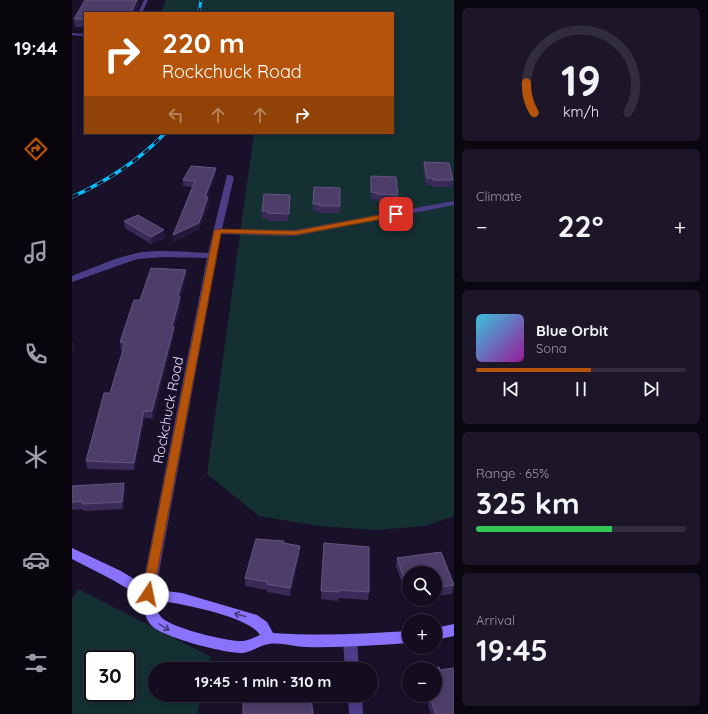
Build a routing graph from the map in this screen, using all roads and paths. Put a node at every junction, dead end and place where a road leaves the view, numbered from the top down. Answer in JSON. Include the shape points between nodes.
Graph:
{"nodes":[{"id":1,"x":146,"y":0,"type":"edge"},
{"id":2,"x":140,"y":12,"type":"edge"},
{"id":3,"x":72,"y":34,"type":"edge"},
{"id":4,"x":84,"y":35,"type":"edge"},
{"id":5,"x":230,"y":177,"type":"dead end"},
{"id":6,"x":454,"y":203,"type":"edge"},
{"id":7,"x":218,"y":231,"type":"junction"},
{"id":8,"x":212,"y":256,"type":"junction"},
{"id":9,"x":72,"y":279,"type":"edge"},
{"id":10,"x":72,"y":553,"type":"edge"},
{"id":11,"x":148,"y":594,"type":"junction"},
{"id":12,"x":454,"y":630,"type":"edge"},
{"id":13,"x":442,"y":633,"type":"edge"},
{"id":14,"x":402,"y":637,"type":"edge"},
{"id":15,"x":269,"y":638,"type":"junction"},
{"id":16,"x":350,"y":641,"type":"junction"},
{"id":17,"x":352,"y":662,"type":"edge"},
{"id":18,"x":355,"y":702,"type":"edge"},
{"id":19,"x":356,"y":714,"type":"edge"}],
"edges":[{"from":1,"to":2,"type":"lane"},
{"from":3,"to":4,"type":"lane"},
{"from":5,"to":7,"type":"street","name":"Rockchuck Road"},
{"from":6,"to":7,"type":"street","via":[[295,233]]},
{"from":7,"to":8,"type":"street","name":"Rockchuck Road"},
{"from":8,"to":9,"type":"street","via":[[137,256]]},
{"from":8,"to":11,"type":"street","name":"Rockchuck Road"},
{"from":10,"to":11,"type":"street"},
{"from":15,"to":11,"type":"street","one_way":true,"via":[[262,626],[252,619],[182,598]]},
{"from":11,"to":15,"type":"street","one_way":true,"via":[[150,612],[157,622],[167,629],[226,646],[244,647]]},
{"from":12,"to":13,"type":"street"},
{"from":14,"to":16,"type":"street"},
{"from":15,"to":16,"type":"street"},
{"from":16,"to":17,"type":"street"},
{"from":18,"to":19,"type":"street"}]}
